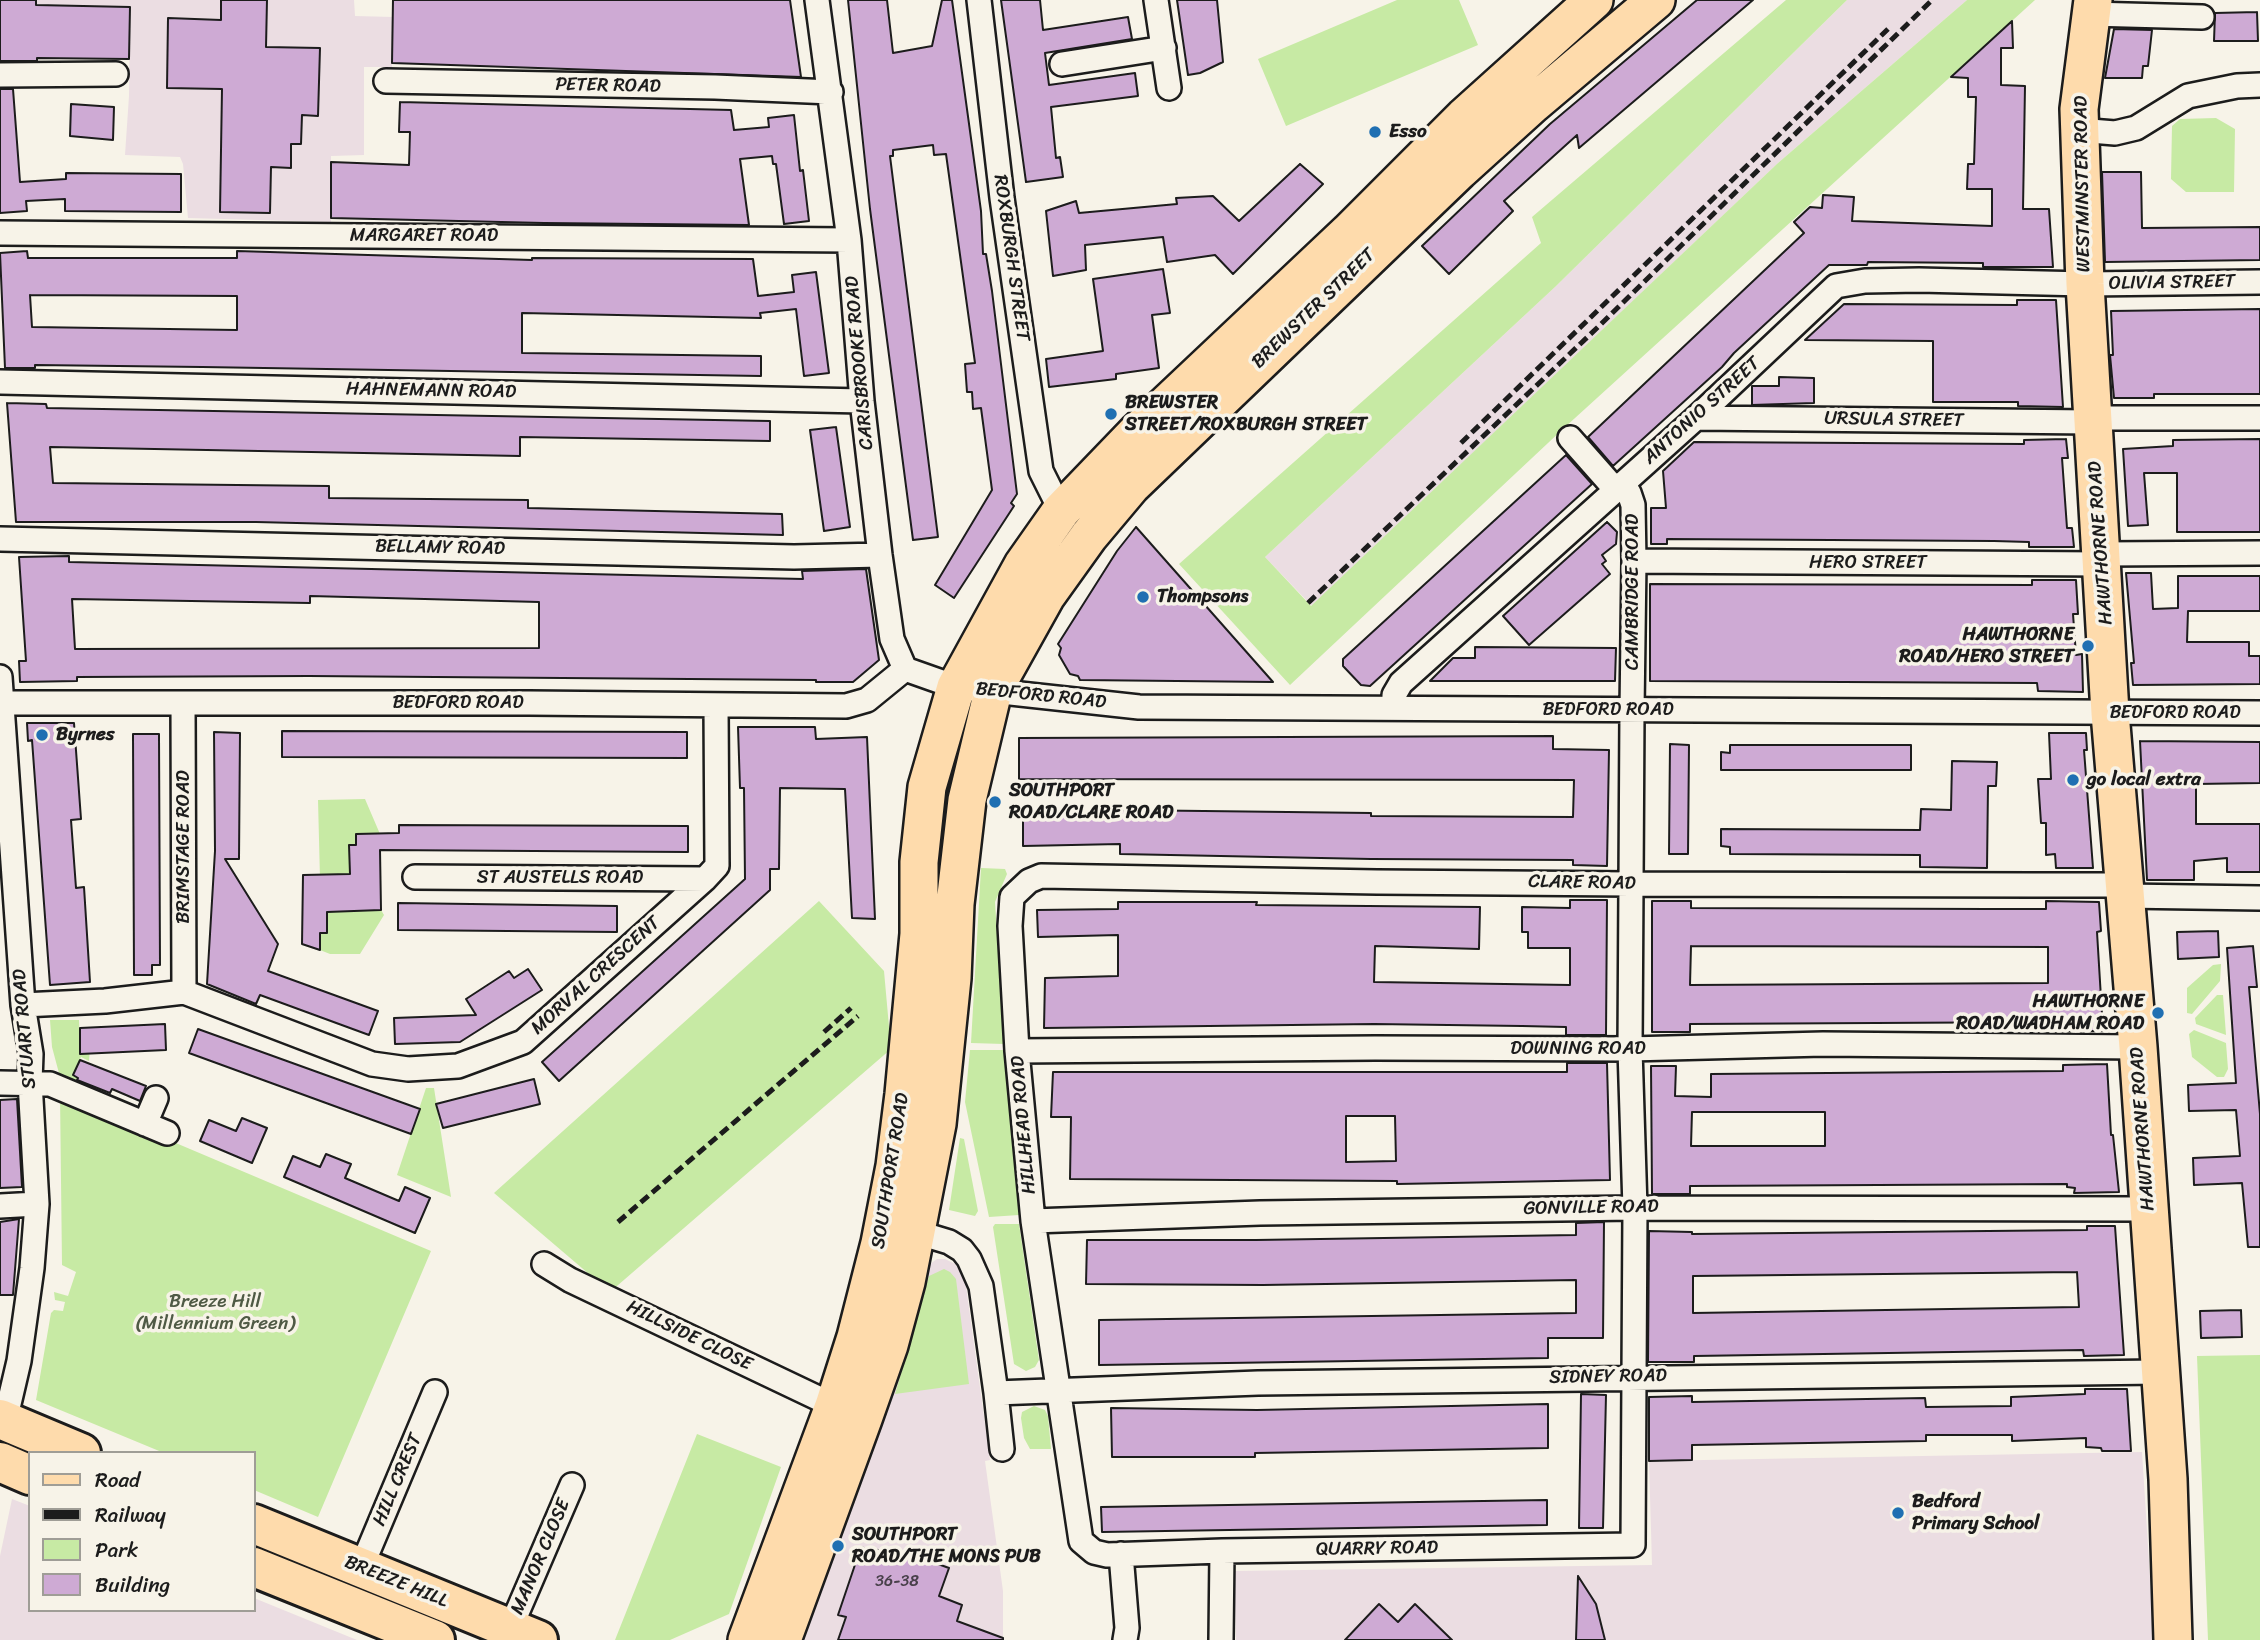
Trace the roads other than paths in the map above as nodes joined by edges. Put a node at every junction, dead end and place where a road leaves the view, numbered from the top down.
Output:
1 (817, 0) edge
2 (979, 0) edge
3 (1156, 0) edge
4 (1594, 0) edge
5 (1656, 0) edge
6 (2092, 7) edge
7 (2202, 16) dead end
8 (1164, 48) junction
9 (1062, 64) dead end
10 (0, 75) edge
11 (116, 75) dead end
12 (386, 81) dead end
13 (2260, 85) edge
14 (1169, 88) dead end
15 (831, 92) junction
16 (2078, 130) junction
17 (0, 233) edge
18 (849, 240) junction
19 (2260, 282) edge
20 (2084, 284) junction
21 (0, 382) edge
22 (862, 401) junction
23 (1696, 418) junction
24 (2260, 418) edge
25 (2092, 420) junction
26 (1570, 438) dead end
27 (1618, 486) junction
28 (1061, 510) junction
29 (0, 538) edge
30 (2260, 554) edge
31 (880, 555) junction
32 (2103, 559) junction
33 (1634, 561) junction
34 (905, 669) junction
35 (0, 677) edge
36 (956, 687) junction
37 (993, 691) junction
38 (183, 703) junction
39 (1, 704) edge
40 (716, 706) junction
41 (1395, 708) junction
42 (1632, 710) junction
43 (2110, 712) junction
44 (2260, 713) edge
45 (5, 838) edge
46 (1041, 876) joint
47 (415, 877) dead end
48 (705, 879) junction
49 (1631, 884) junction
50 (2124, 891) junction
51 (2260, 898) edge
52 (10, 963) edge
53 (184, 992) junction
54 (23, 1005) junction
55 (2138, 1047) junction
56 (1630, 1049) junction
57 (1017, 1051) junction
58 (30, 1082) junction
59 (0, 1083) edge
60 (156, 1098) dead end
61 (145, 1124) junction
62 (167, 1133) dead end
63 (37, 1204) junction
64 (0, 1206) edge
65 (1635, 1208) junction
66 (2149, 1209) junction
67 (1033, 1221) junction
68 (899, 1230) junction
69 (544, 1264) dead end
70 (2160, 1372) junction
71 (1634, 1377) junction
72 (1056, 1390) junction
73 (435, 1392) dead end
74 (996, 1393) junction
75 (849, 1412) junction
76 (3, 1420) edge
77 (1002, 1449) dead end
78 (76, 1451) edge
79 (0, 1462) edge
80 (28, 1474) edge
81 (572, 1485) dead end
82 (256, 1525) edge
83 (1633, 1545) joint
84 (1222, 1551) junction
85 (1121, 1555) junction
86 (256, 1568) edge
87 (361, 1568) junction
88 (524, 1635) edge
89 (765, 1637) edge
90 (435, 1640) edge
91 (1125, 1640) edge
92 (1221, 1640) edge
93 (2173, 1640) edge

1 - 15 street, CARISBROOKE ROAD
2 - 28 street, ROXBURGH STREET
3 - 8 street
4 - 28 main road, BREWSTER STREET
5 - 37 main road, BREWSTER STREET
6 - 7 street
6 - 16 main road, WESTMINSTER ROAD
8 - 9 street
8 - 14 street
10 - 11 street
12 - 15 street, PETER ROAD
13 - 16 street
15 - 18 street, CARISBROOKE ROAD
16 - 20 main road, WESTMINSTER ROAD
17 - 18 street, MARGARET ROAD
18 - 22 street, CARISBROOKE ROAD
19 - 20 street, OLIVIA STREET
20 - 23 street, ANTONIO STREET
20 - 25 main road, HAWTHORNE ROAD
21 - 22 street, HAHNEMANN ROAD
22 - 31 street, CARISBROOKE ROAD
23 - 25 street, URSULA STREET
23 - 27 street, ANTONIO STREET
24 - 25 street, URSULA STREET
25 - 32 main road, HAWTHORNE ROAD
26 - 27 street
27 - 33 street, CAMBRIDGE ROAD
27 - 41 street, ANTONIO STREET
28 - 36 main road, BREWSTER STREET
29 - 31 street, BELLAMY ROAD
30 - 32 street, HERO STREET
31 - 34 street, CARISBROOKE ROAD
32 - 33 street, HERO STREET
32 - 43 main road, HAWTHORNE ROAD
33 - 42 street, CAMBRIDGE ROAD
34 - 36 street
34 - 40 street, BEDFORD ROAD
35 - 39 street, STUART ROAD
36 - 37 street, BEDFORD ROAD
36 - 68 main road, SOUTHPORT ROAD
37 - 41 street, BEDFORD ROAD
37 - 68 main road, SOUTHPORT ROAD
38 - 39 street, BEDFORD ROAD
38 - 40 street, BEDFORD ROAD
38 - 53 street, BRIMSTAGE ROAD
39 - 45 street, STUART ROAD
40 - 48 street, MORVAL CRESCENT
41 - 42 street, BEDFORD ROAD
42 - 43 street, BEDFORD ROAD
42 - 49 street, CAMBRIDGE ROAD
43 - 44 street, BEDFORD ROAD
43 - 50 main road, HAWTHORNE ROAD
45 - 52 street, STUART ROAD
46 - 49 street, CLARE ROAD
46 - 57 street, HILLHEAD ROAD
47 - 48 street, ST AUSTELLS ROAD
48 - 53 street, MORVAL CRESCENT
49 - 50 street, CLARE ROAD
49 - 56 street, CAMBRIDGE ROAD
50 - 51 street, CLARE ROAD
50 - 55 main road, HAWTHORNE ROAD
52 - 54 street, STUART ROAD
53 - 54 street, MORVAL CRESCENT
54 - 58 street, STUART ROAD
55 - 56 street, DOWNING ROAD
55 - 66 main road, HAWTHORNE ROAD
56 - 57 street, DOWNING ROAD
56 - 65 street, CAMBRIDGE ROAD
57 - 67 street, HILLHEAD ROAD
58 - 59 street
58 - 61 street
58 - 63 street, STUART ROAD
60 - 61 street
61 - 62 street
63 - 64 street
63 - 76 street, STUART ROAD
65 - 66 street, GONVILLE ROAD
65 - 67 street, GONVILLE ROAD
65 - 71 street, CAMBRIDGE ROAD
66 - 70 main road, HAWTHORNE ROAD
67 - 72 street, HILLHEAD ROAD
68 - 74 street
68 - 75 main road, SOUTHPORT ROAD
69 - 75 street, HILLSIDE CLOSE
70 - 71 street, SIDNEY ROAD
70 - 93 main road, HAWTHORNE ROAD
71 - 72 street, SIDNEY ROAD
71 - 83 street, CAMBRIDGE ROAD
72 - 74 street
72 - 85 street, HILLHEAD ROAD
73 - 87 street, HILL CREST
74 - 77 street
75 - 89 main road, SOUTHPORT ROAD
76 - 78 highway
79 - 80 highway
81 - 88 street, MANOR CLOSE
82 - 87 highway, BREEZE HILL
83 - 84 street, QUARRY ROAD
84 - 85 street, QUARRY ROAD
84 - 92 street
85 - 91 street
86 - 90 highway, BREEZE HILL
87 - 88 highway, BREEZE HILL

